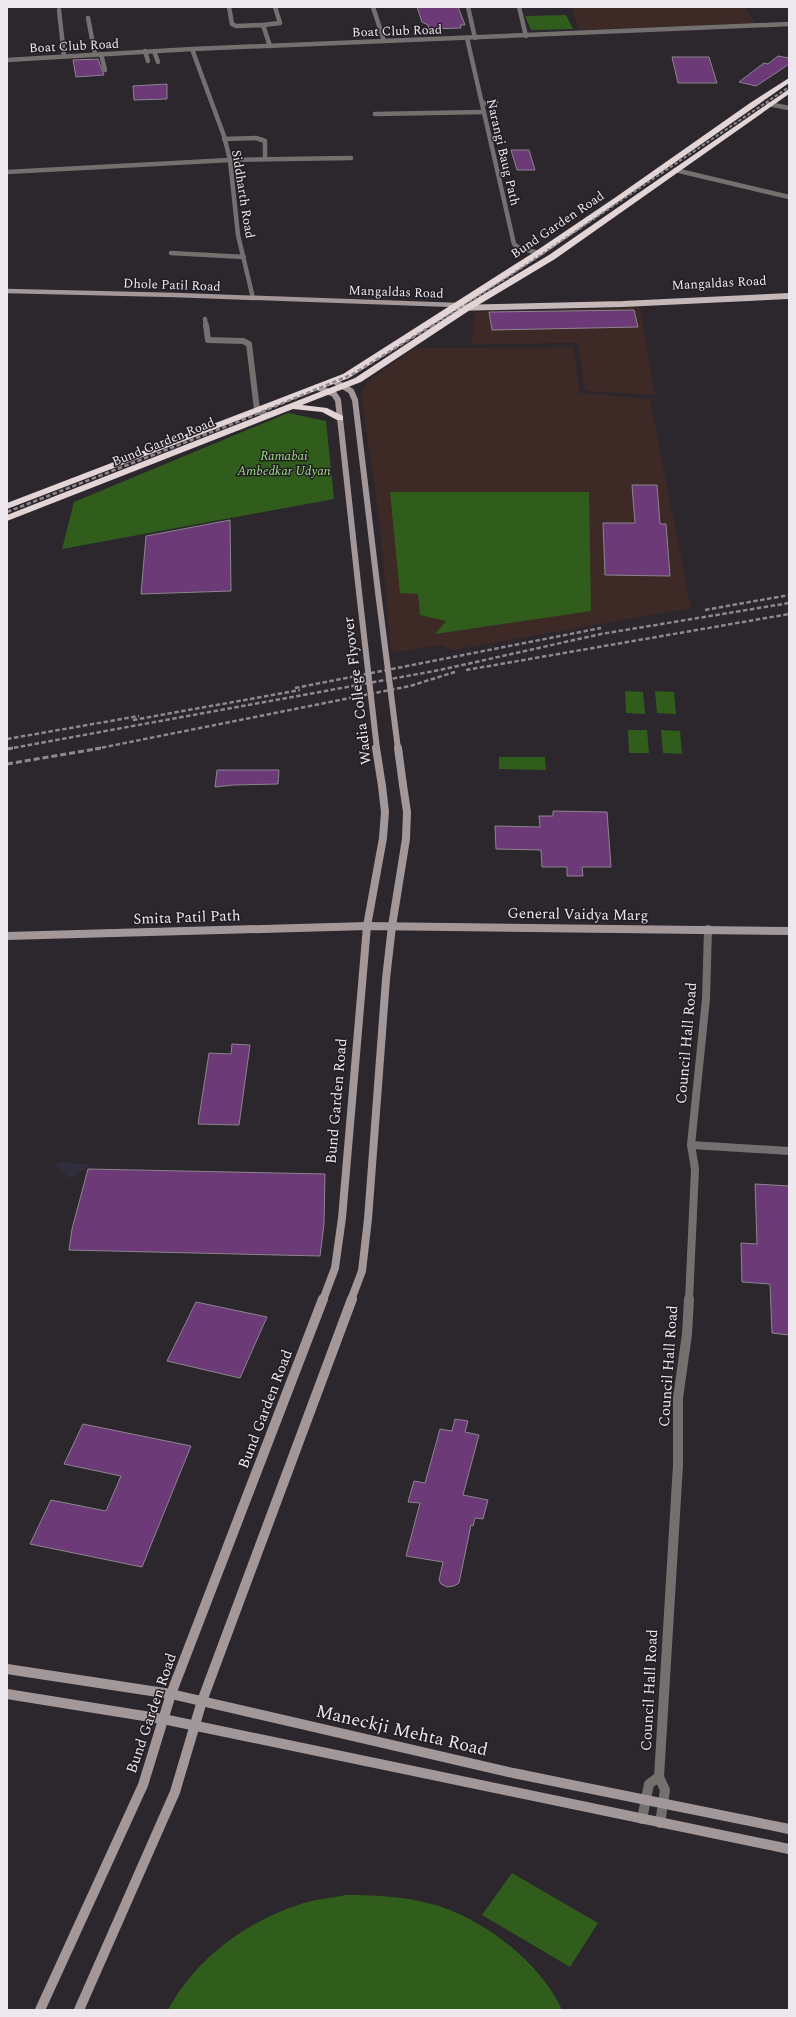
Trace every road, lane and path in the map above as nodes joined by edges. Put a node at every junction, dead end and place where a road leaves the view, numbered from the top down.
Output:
1 (229, 7) edge
2 (275, 7) edge
3 (372, 7) edge
4 (468, 7) edge
5 (519, 7) edge
6 (59, 10) dead end
7 (88, 18) dead end
8 (789, 24) edge
9 (263, 25) junction
10 (526, 36) junction
11 (467, 38) junction
12 (475, 38) junction
13 (384, 41) junction
14 (270, 46) junction
15 (192, 49) junction
16 (154, 51) junction
17 (145, 52) junction
18 (95, 54) junction
19 (101, 54) junction
20 (64, 56) junction
21 (7, 60) edge
22 (148, 61) dead end
23 (158, 62) dead end
24 (105, 70) dead end
25 (789, 80) edge
26 (789, 91) edge
27 (482, 103) junction
28 (496, 103) dead end
29 (768, 104) junction
30 (789, 108) edge
31 (484, 112) junction
32 (375, 114) dead end
33 (224, 139) junction
34 (351, 158) dead end
35 (265, 159) junction
36 (230, 160) junction
37 (675, 170) junction
38 (7, 172) edge
39 (789, 197) edge
40 (171, 253) dead end
41 (539, 253) junction
42 (244, 257) junction
43 (789, 290) edge
44 (7, 291) edge
45 (789, 296) edge
46 (253, 298) junction
47 (336, 302) joint
48 (453, 306) junction
49 (470, 306) junction
50 (205, 319) dead end
51 (334, 380) junction
52 (344, 386) junction
53 (317, 387) junction
54 (329, 392) junction
55 (287, 408) junction
56 (257, 410) junction
57 (267, 415) junction
58 (340, 418) junction
59 (7, 506) edge
60 (7, 518) edge
61 (382, 786) joint
62 (367, 926) junction
63 (392, 926) junction
64 (708, 929) junction
65 (789, 931) edge
66 (7, 936) edge
67 (691, 1145) junction
68 (789, 1151) edge
69 (7, 1669) edge
70 (7, 1694) edge
71 (171, 1694) junction
72 (202, 1701) junction
73 (163, 1719) junction
74 (195, 1727) junction
75 (659, 1777) junction
76 (646, 1800) junction
77 (663, 1804) junction
78 (642, 1819) junction
79 (660, 1823) junction
80 (789, 1829) edge
81 (789, 1849) edge
82 (40, 2010) edge
83 (79, 2010) edge

1 - 9 street
2 - 9 street
3 - 13 street
4 - 12 street
5 - 10 street
6 - 20 street
7 - 18 street
8 - 10 street, Boat Club Road
9 - 14 street
10 - 12 street, Boat Club Road
11 - 12 street, Boat Club Road
11 - 13 street, Boat Club Road
11 - 27 street, Narangi Baug Path
13 - 14 street, Boat Club Road
14 - 15 street, Boat Club Road
15 - 16 street, Boat Club Road
15 - 33 street, Siddharth Road
16 - 17 street, Boat Club Road
16 - 23 street
17 - 19 street, Boat Club Road
17 - 22 street
18 - 19 street, Boat Club Road
18 - 20 street, Boat Club Road
19 - 24 street
20 - 21 street, Boat Club Road
25 - 41 highway, Bund Garden Road
26 - 29 highway, Bund Garden Road
27 - 28 street
27 - 31 street, Narangi Baug Path
29 - 30 street
29 - 37 highway, Bund Garden Road
31 - 32 street
31 - 41 street, Narangi Baug Path
33 - 35 street
33 - 36 street, Siddharth Road
34 - 35 street
35 - 36 street
36 - 38 street
36 - 42 street, Siddharth Road
37 - 39 street
37 - 49 highway, Bund Garden Road
40 - 42 street
41 - 48 highway, Bund Garden Road
42 - 46 street, Siddharth Road
43 - 49 main road, Mangaldas Road
44 - 46 main road, Dhole Patil Road
45 - 49 main road, Mangaldas Road
46 - 47 main road, Dhole Patil Road
47 - 48 main road, Mangaldas Road
48 - 49 main road, Mangaldas Road
48 - 51 highway, Bund Garden Road
49 - 52 highway, Bund Garden Road
50 - 56 street
51 - 52 main road
51 - 53 highway, Bund Garden Road
52 - 54 highway, Bund Garden Road
52 - 63 main road, bridge
53 - 54 main road
53 - 56 highway, Bund Garden Road
54 - 55 highway, Bund Garden Road
54 - 58 main road
55 - 57 highway, Bund Garden Road
55 - 58 highway
56 - 57 street
56 - 59 highway, Bund Garden Road
57 - 60 highway, Bund Garden Road
58 - 61 main road, Wadia College Flyover, bridge
61 - 62 main road, Bund Garden Road
62 - 63 main road, General Vaidya Marg
62 - 66 main road, Smita Patil Path
62 - 71 main road, Bund Garden Road
63 - 64 main road, General Vaidya Marg
63 - 72 main road
64 - 65 main road, General Vaidya Marg
64 - 67 street, Council Hall Road
67 - 68 street
67 - 75 street, Council Hall Road
69 - 71 main road, Maneckji Mehta Road
70 - 73 main road
71 - 72 main road, Maneckji Mehta Road
71 - 73 main road, Bund Garden Road
72 - 74 main road
72 - 76 main road, Maneckji Mehta Road
73 - 74 main road
73 - 82 main road, Bund Garden Road
74 - 78 main road
74 - 83 main road
75 - 76 street
75 - 77 street, Council Hall Road
76 - 77 main road, Maneckji Mehta Road
76 - 78 street
77 - 79 street, Council Hall Road
77 - 80 main road, Maneckji Mehta Road
78 - 79 main road
79 - 81 main road

